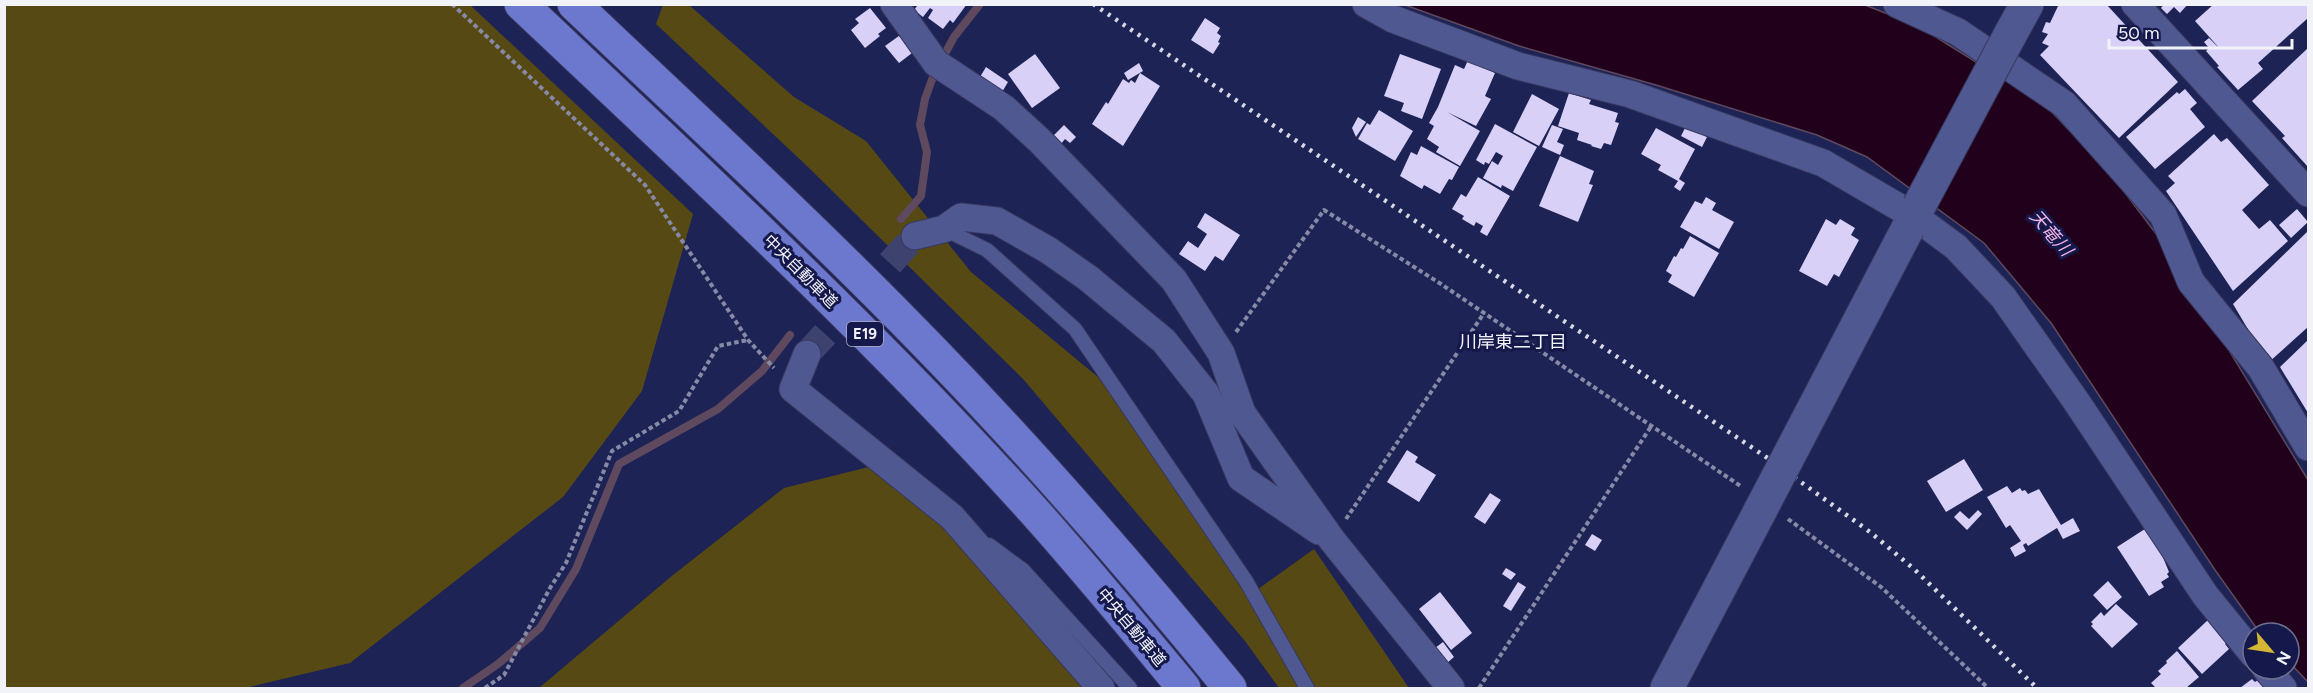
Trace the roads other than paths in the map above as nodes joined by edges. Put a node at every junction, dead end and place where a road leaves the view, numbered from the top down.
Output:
1 (521, 4) edge
2 (574, 4) edge
3 (894, 4) edge
4 (1366, 4) edge
5 (1897, 4) edge
6 (2027, 4) edge
7 (2135, 4) edge
8 (2308, 193) edge
9 (1913, 217) junction
10 (944, 229) junction
11 (915, 236) tunnel mouth
12 (807, 354) tunnel mouth
13 (2308, 447) edge
14 (952, 517) junction
15 (1332, 540) junction
16 (2241, 639) edge
17 (1101, 688) edge
18 (1130, 688) edge
19 (1184, 688) edge
20 (1230, 688) edge
21 (1307, 688) edge
22 (1451, 688) edge
23 (1667, 688) edge

1 - 19 highway, 中央自動車道 / E19
2 - 20 highway, E19
3 - 15 street
4 - 9 street
5 - 13 street
6 - 9 street, bridge
7 - 8 street
9 - 16 street
9 - 23 street, bridge
10 - 11 street
10 - 15 street
10 - 21 lane
12 - 14 street
14 - 17 street
14 - 18 lane
15 - 22 street

